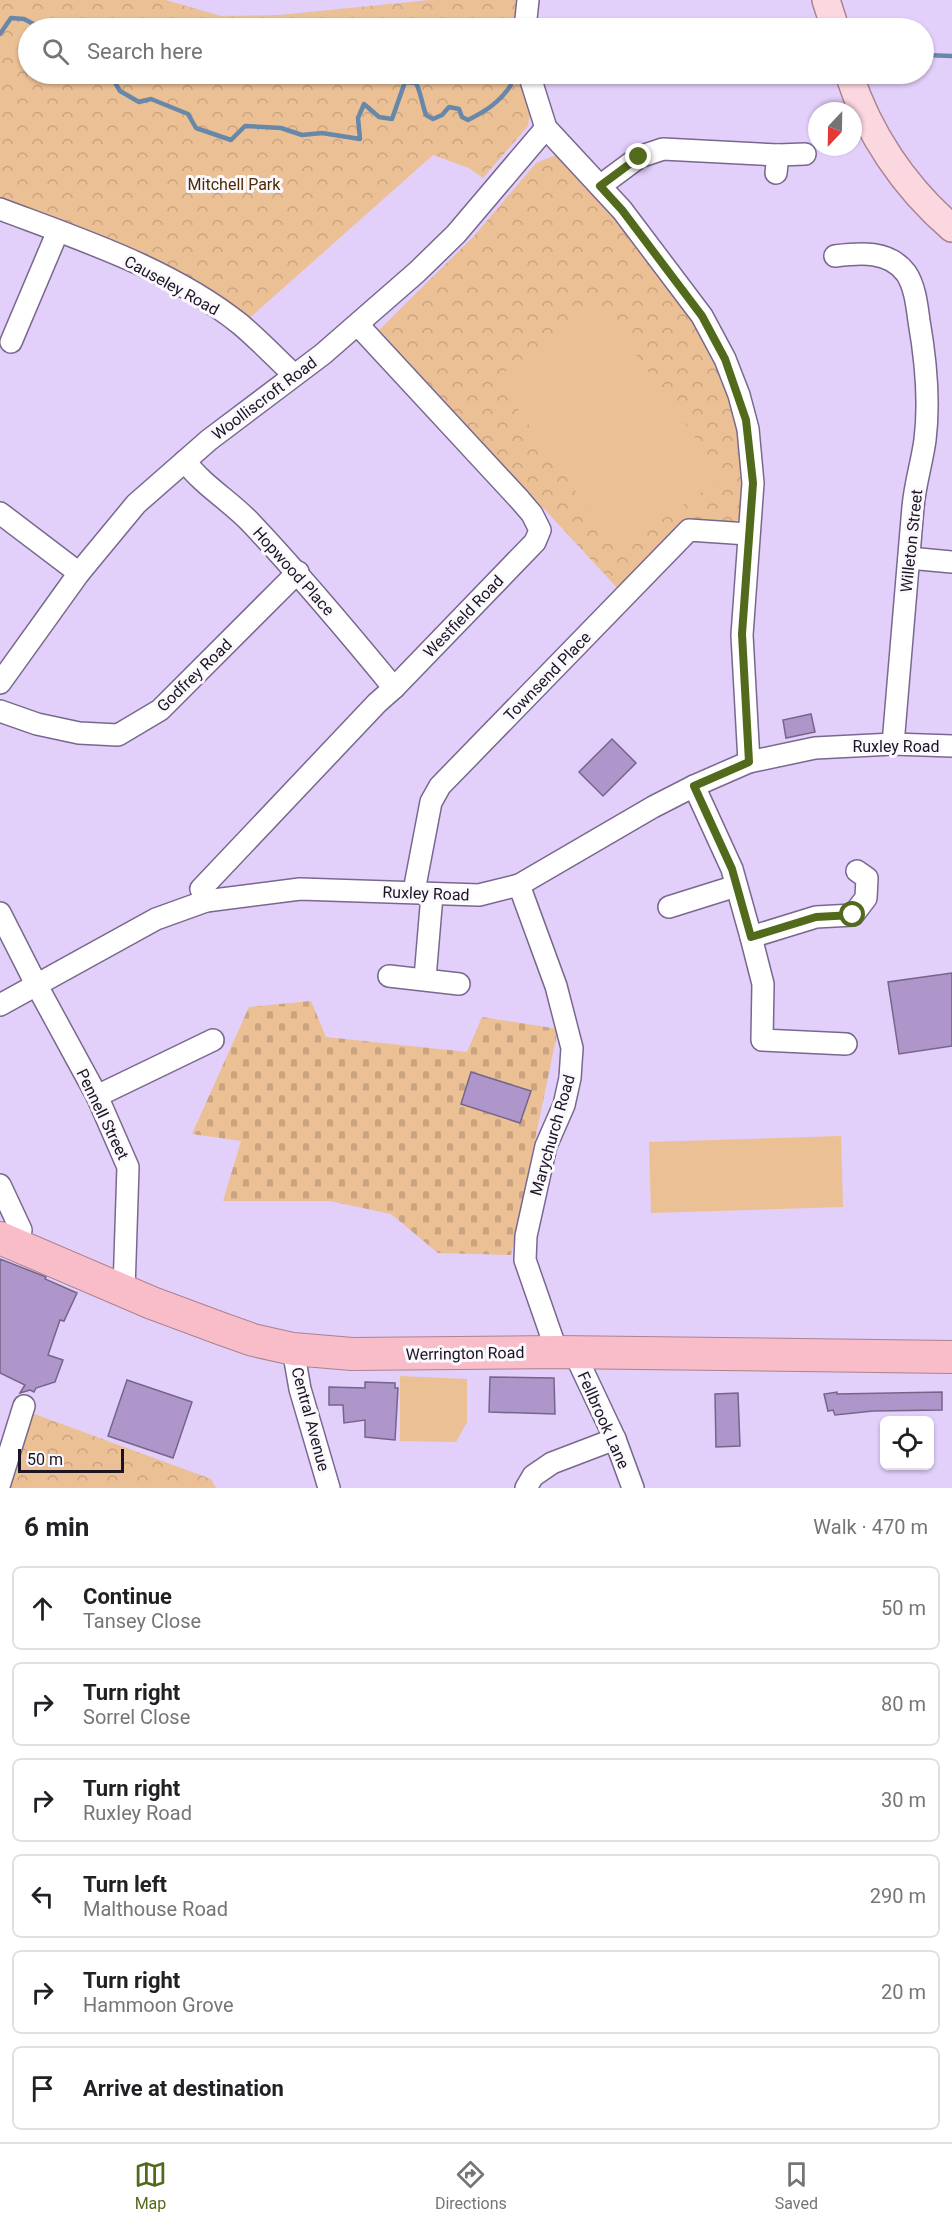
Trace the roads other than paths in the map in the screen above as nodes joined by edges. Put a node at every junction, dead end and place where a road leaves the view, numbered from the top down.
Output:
1 (528, 0) edge
2 (826, 0) edge
3 (526, 18) edge
4 (832, 18) edge
5 (532, 84) edge
6 (853, 84) edge
7 (546, 128) junction
8 (805, 153) dead end
9 (600, 186) junction
10 (0, 209) edge
11 (952, 228) edge
12 (58, 231) junction
13 (846, 251) dead end
14 (358, 325) junction
15 (11, 342) dead end
16 (294, 375) junction
17 (185, 462) junction
18 (0, 513) edge
19 (748, 534) junction
20 (909, 558) junction
21 (952, 561) edge
22 (298, 572) junction
23 (78, 573) junction
24 (0, 683) edge
25 (394, 688) junction
26 (0, 711) edge
27 (893, 744) junction
28 (952, 746) edge
29 (749, 762) junction
30 (694, 786) junction
31 (857, 871) dead end
32 (519, 885) junction
33 (736, 886) junction
34 (423, 893) junction
35 (206, 901) junction
36 (669, 907) dead end
37 (0, 913) edge
38 (751, 937) junction
39 (389, 976) dead end
40 (425, 978) junction
41 (36, 984) junction
42 (459, 984) dead end
43 (0, 1005) edge
44 (213, 1040) dead end
45 (846, 1044) dead end
46 (97, 1096) junction
47 (0, 1185) edge
48 (8, 1242) edge
49 (124, 1290) junction
50 (293, 1349) junction
51 (565, 1352) junction
52 (952, 1357) edge
53 (24, 1406) dead end
54 (615, 1439) junction
55 (0, 1483) edge
56 (329, 1488) edge
57 (526, 1488) edge
58 (633, 1488) edge

1 - 3 street
2 - 4 main road
5 - 7 street
6 - 11 main road
7 - 9 street
7 - 14 street, Woolliscroft Road
8 - 9 street
9 - 19 street
10 - 12 street, Causeley Road
12 - 15 street
12 - 16 street, Causeley Road
13 - 20 street, Willeton Street
14 - 16 street, Woolliscroft Road
14 - 25 street, Westfield Road
16 - 17 street, Woolliscroft Road
17 - 22 street, Hopwood Place
17 - 23 street, Woolliscroft Road
18 - 23 street
19 - 29 street
19 - 34 street, Townsend Place
20 - 21 street
20 - 27 street, Willeton Street
22 - 25 street, Hopwood Place
22 - 26 street, Godfrey Road
23 - 24 street, Woolliscroft Road
25 - 35 street, Westfield Road
27 - 28 street, Ruxley Road
27 - 29 street, Ruxley Road
29 - 30 street, Ruxley Road
30 - 32 street, Ruxley Road
30 - 33 street
31 - 38 street
32 - 34 street, Ruxley Road
32 - 51 street, Marychurch Road
33 - 36 street
33 - 38 street
34 - 35 street, Ruxley Road
34 - 40 street, Townsend Place
35 - 41 street, Ruxley Road
37 - 41 street, Pennell Street
38 - 45 street
39 - 40 street
40 - 42 street
41 - 43 street, Ruxley Road
41 - 46 street, Pennell Street
44 - 46 street
46 - 49 street, Pennell Street
47 - 48 street
48 - 49 highway, Werrington Road
49 - 50 highway, Werrington Road
50 - 51 highway, Werrington Road
50 - 56 street, Central Avenue
51 - 52 highway, Werrington Road
51 - 54 street, Fellbrook Lane
53 - 55 street
54 - 57 street
54 - 58 street, Fellbrook Lane

